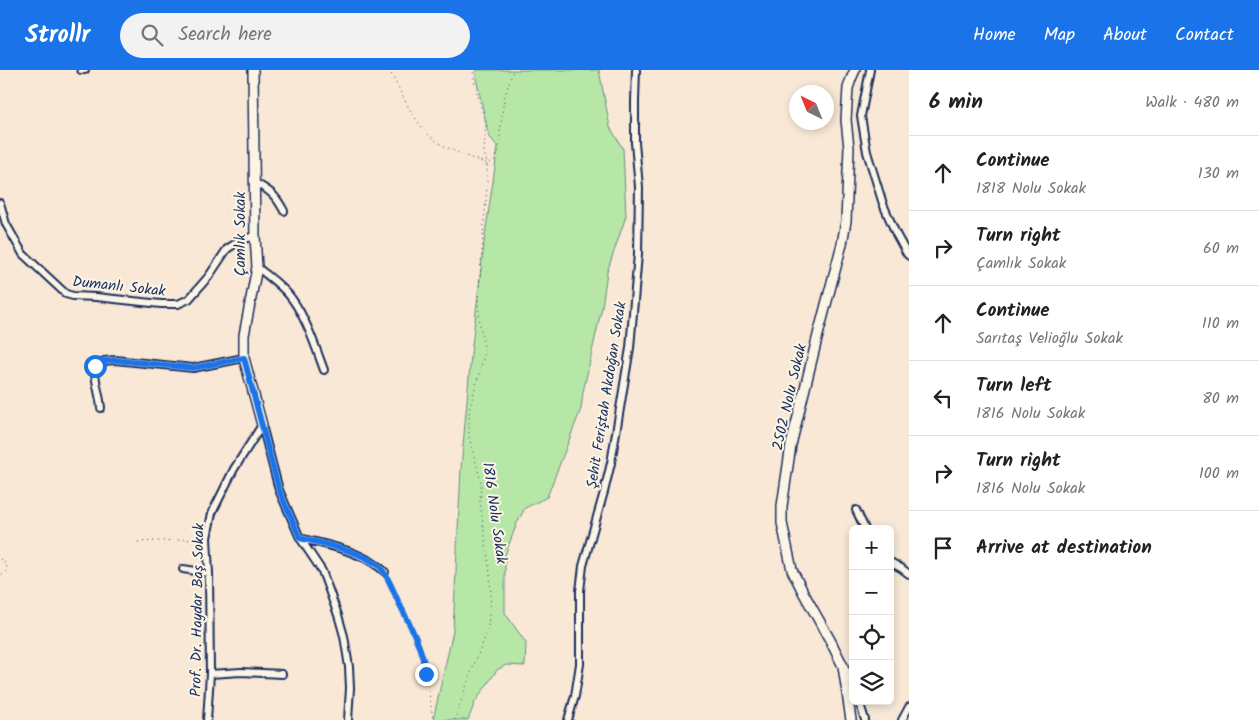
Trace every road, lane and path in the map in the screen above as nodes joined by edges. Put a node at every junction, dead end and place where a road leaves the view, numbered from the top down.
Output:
1 (81, 70) edge
2 (85, 70) edge
3 (253, 70) edge
4 (389, 70) edge
5 (473, 70) edge
6 (513, 70) edge
7 (636, 70) edge
8 (855, 70) edge
9 (870, 70) edge
10 (488, 164) junction
11 (254, 182) junction
12 (0, 203) edge
13 (284, 211) dead end
14 (255, 236) junction
15 (909, 256) edge
16 (257, 267) junction
17 (244, 358) junction
18 (324, 370) dead end
19 (102, 408) dead end
20 (262, 425) junction
21 (856, 510) dead end
22 (863, 525) edge
23 (208, 538) junction
24 (300, 538) junction
25 (138, 542) dead end
26 (0, 559) edge
27 (894, 564) edge
28 (183, 569) dead end
29 (385, 572) joint
30 (210, 573) junction
31 (909, 574) edge
32 (0, 576) edge
33 (843, 666) junction
34 (210, 674) junction
35 (282, 674) dead end
36 (849, 674) edge
37 (860, 705) edge
38 (909, 707) edge
39 (207, 720) edge
40 (348, 720) edge
41 (433, 720) edge
42 (455, 720) edge
43 (568, 720) edge
44 (851, 720) edge
45 (865, 720) edge
46 (902, 720) edge

1 - 2 street
3 - 11 street, Çamlık Sokak
4 - 10 path
5 - 10 path, 1816 Nolu Sokak
6 - 10 path
7 - 43 street, Şehit Feriştah Akdoğan Sokak
8 - 33 street, 2502 Nolu Sokak
9 - 15 street
10 - 42 path, 1816 Nolu Sokak
11 - 13 street
11 - 14 street, Çamlık Sokak
12 - 14 street, Dumanlı Sokak
14 - 16 street, Çamlık Sokak
16 - 17 street, Çamlık Sokak
16 - 18 street
17 - 19 street
17 - 20 street, Çamlık Sokak
20 - 23 street, Prof. Dr. Haydar Baş Sokak
20 - 24 street
21 - 22 street
23 - 25 path
23 - 30 street, Prof. Dr. Haydar Baş Sokak
24 - 29 street
24 - 40 street
26 - 32 path
27 - 31 street
28 - 30 street
29 - 41 path
30 - 34 street, Prof. Dr. Haydar Baş Sokak
33 - 36 street
33 - 44 street, 2502 Nolu Sokak
34 - 35 street
34 - 39 street, Prof. Dr. Haydar Baş Sokak
37 - 45 street
38 - 46 street

